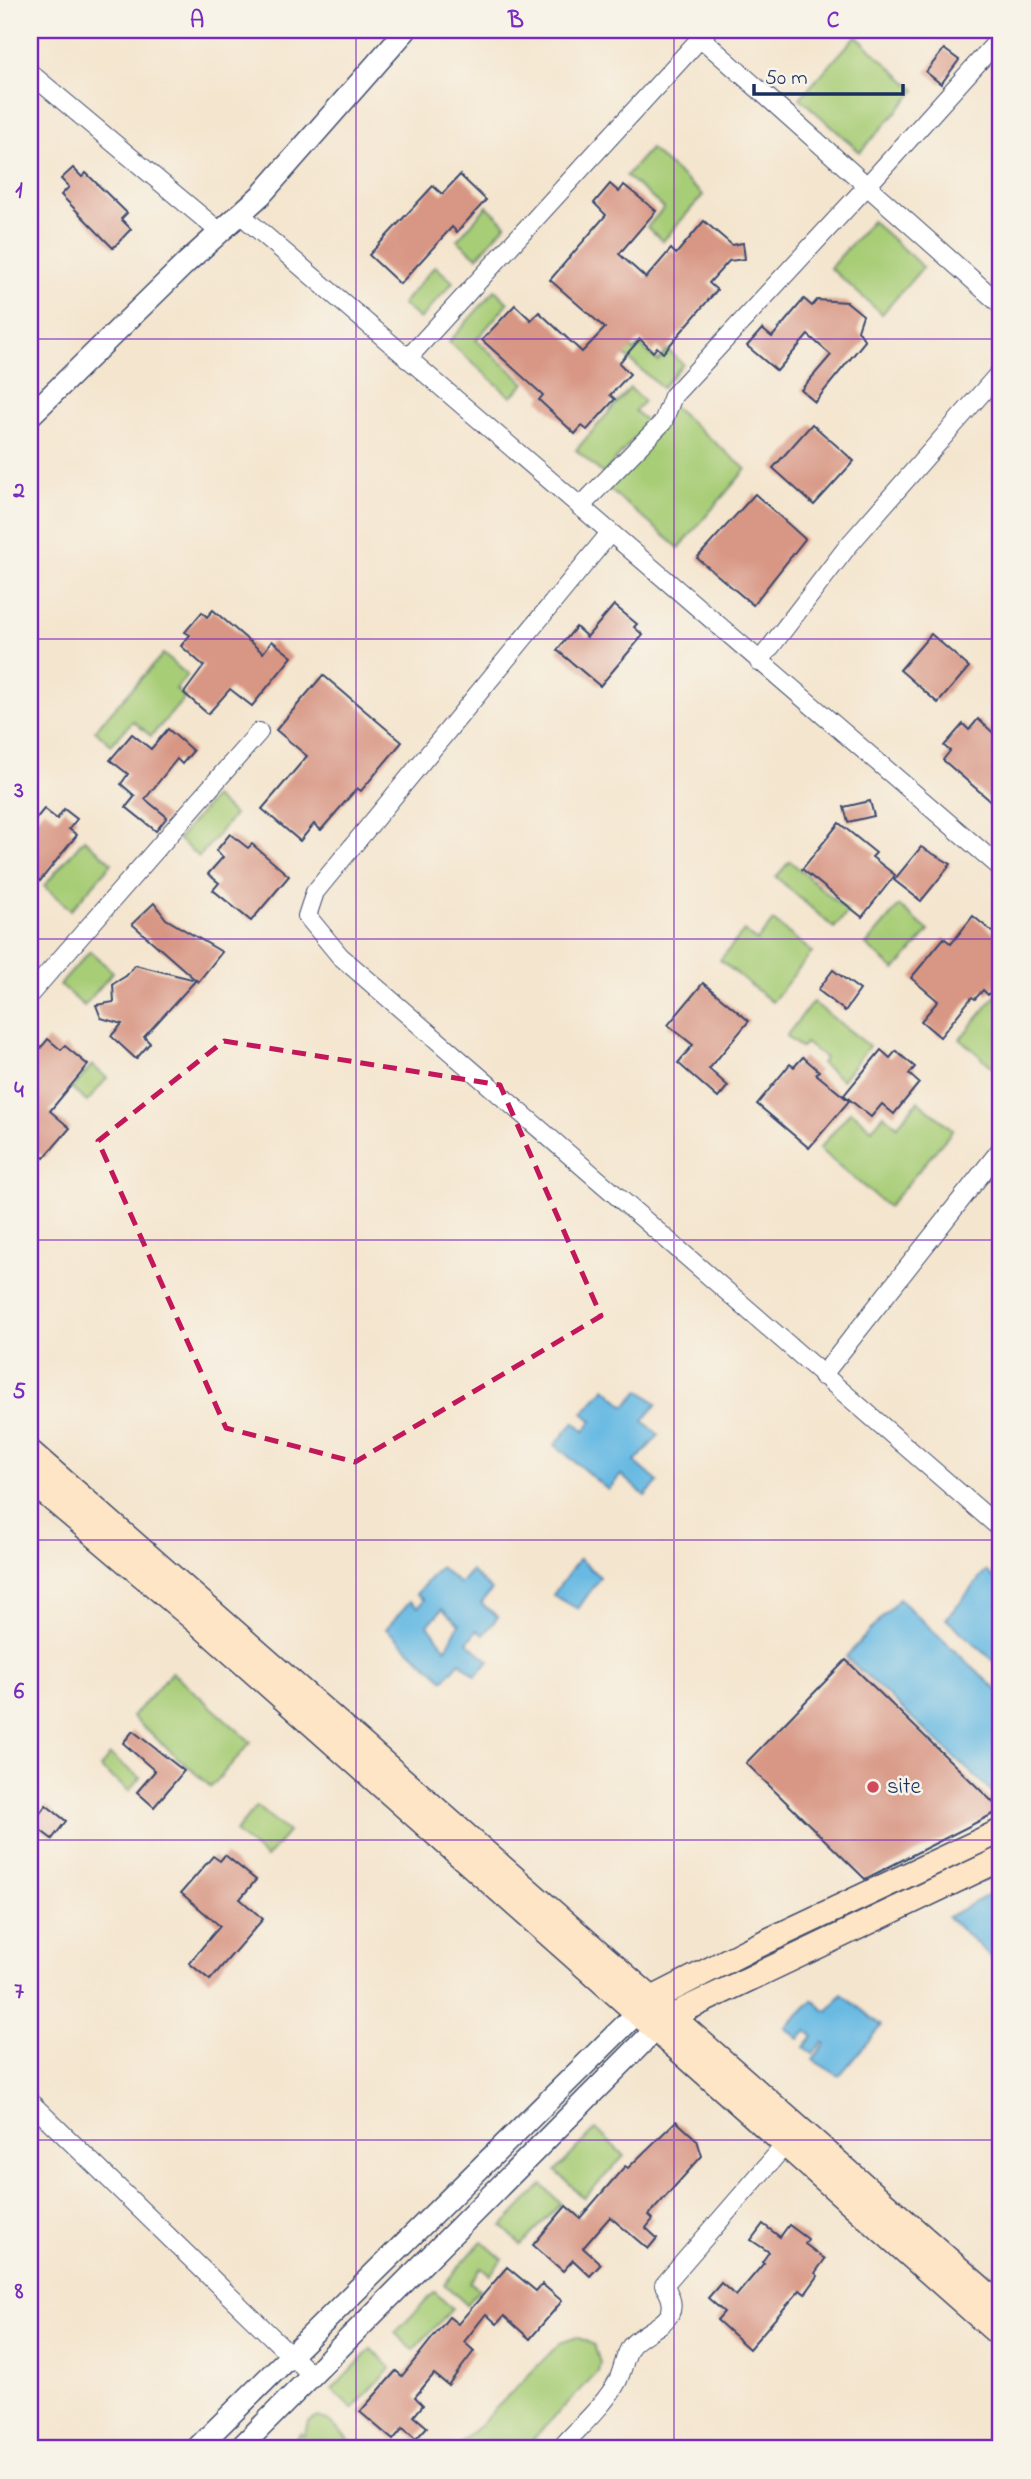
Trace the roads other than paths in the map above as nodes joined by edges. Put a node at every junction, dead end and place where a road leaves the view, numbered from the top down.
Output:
1 (406, 30) edge
2 (705, 34) edge
3 (1001, 37) edge
4 (30, 73) edge
5 (867, 186) junction
6 (240, 214) junction
7 (220, 232) junction
8 (1001, 305) edge
9 (407, 359) junction
10 (1001, 371) edge
11 (30, 416) edge
12 (580, 508) junction
13 (610, 533) junction
14 (759, 662) junction
15 (259, 732) dead end
16 (1001, 868) edge
17 (30, 994) edge
18 (1001, 1149) edge
19 (822, 1376) junction
20 (30, 1452) edge
21 (30, 1480) edge
22 (1001, 1529) edge
23 (1001, 1831) edge
24 (1001, 1858) edge
25 (645, 2006) junction
26 (665, 2023) junction
27 (30, 2102) edge
28 (785, 2145) junction
29 (1001, 2306) edge
30 (1001, 2336) edge
31 (290, 2355) junction
32 (312, 2376) junction
33 (196, 2449) edge
34 (239, 2449) edge
35 (560, 2449) edge

1 - 6 street
2 - 5 street
2 - 9 street
3 - 5 street
4 - 7 street
5 - 8 street
5 - 12 street
6 - 7 street
6 - 9 street
7 - 11 street
9 - 12 street
10 - 14 street
12 - 13 street
13 - 14 street
13 - 19 street
14 - 16 street
15 - 17 street
18 - 19 street
19 - 22 street
20 - 25 main road
21 - 25 main road
23 - 25 main road
24 - 26 main road
25 - 26 main road
25 - 31 street
26 - 28 main road
26 - 29 main road
26 - 32 street
27 - 31 street
28 - 30 main road
28 - 35 street
31 - 32 street
31 - 33 street
32 - 34 street

